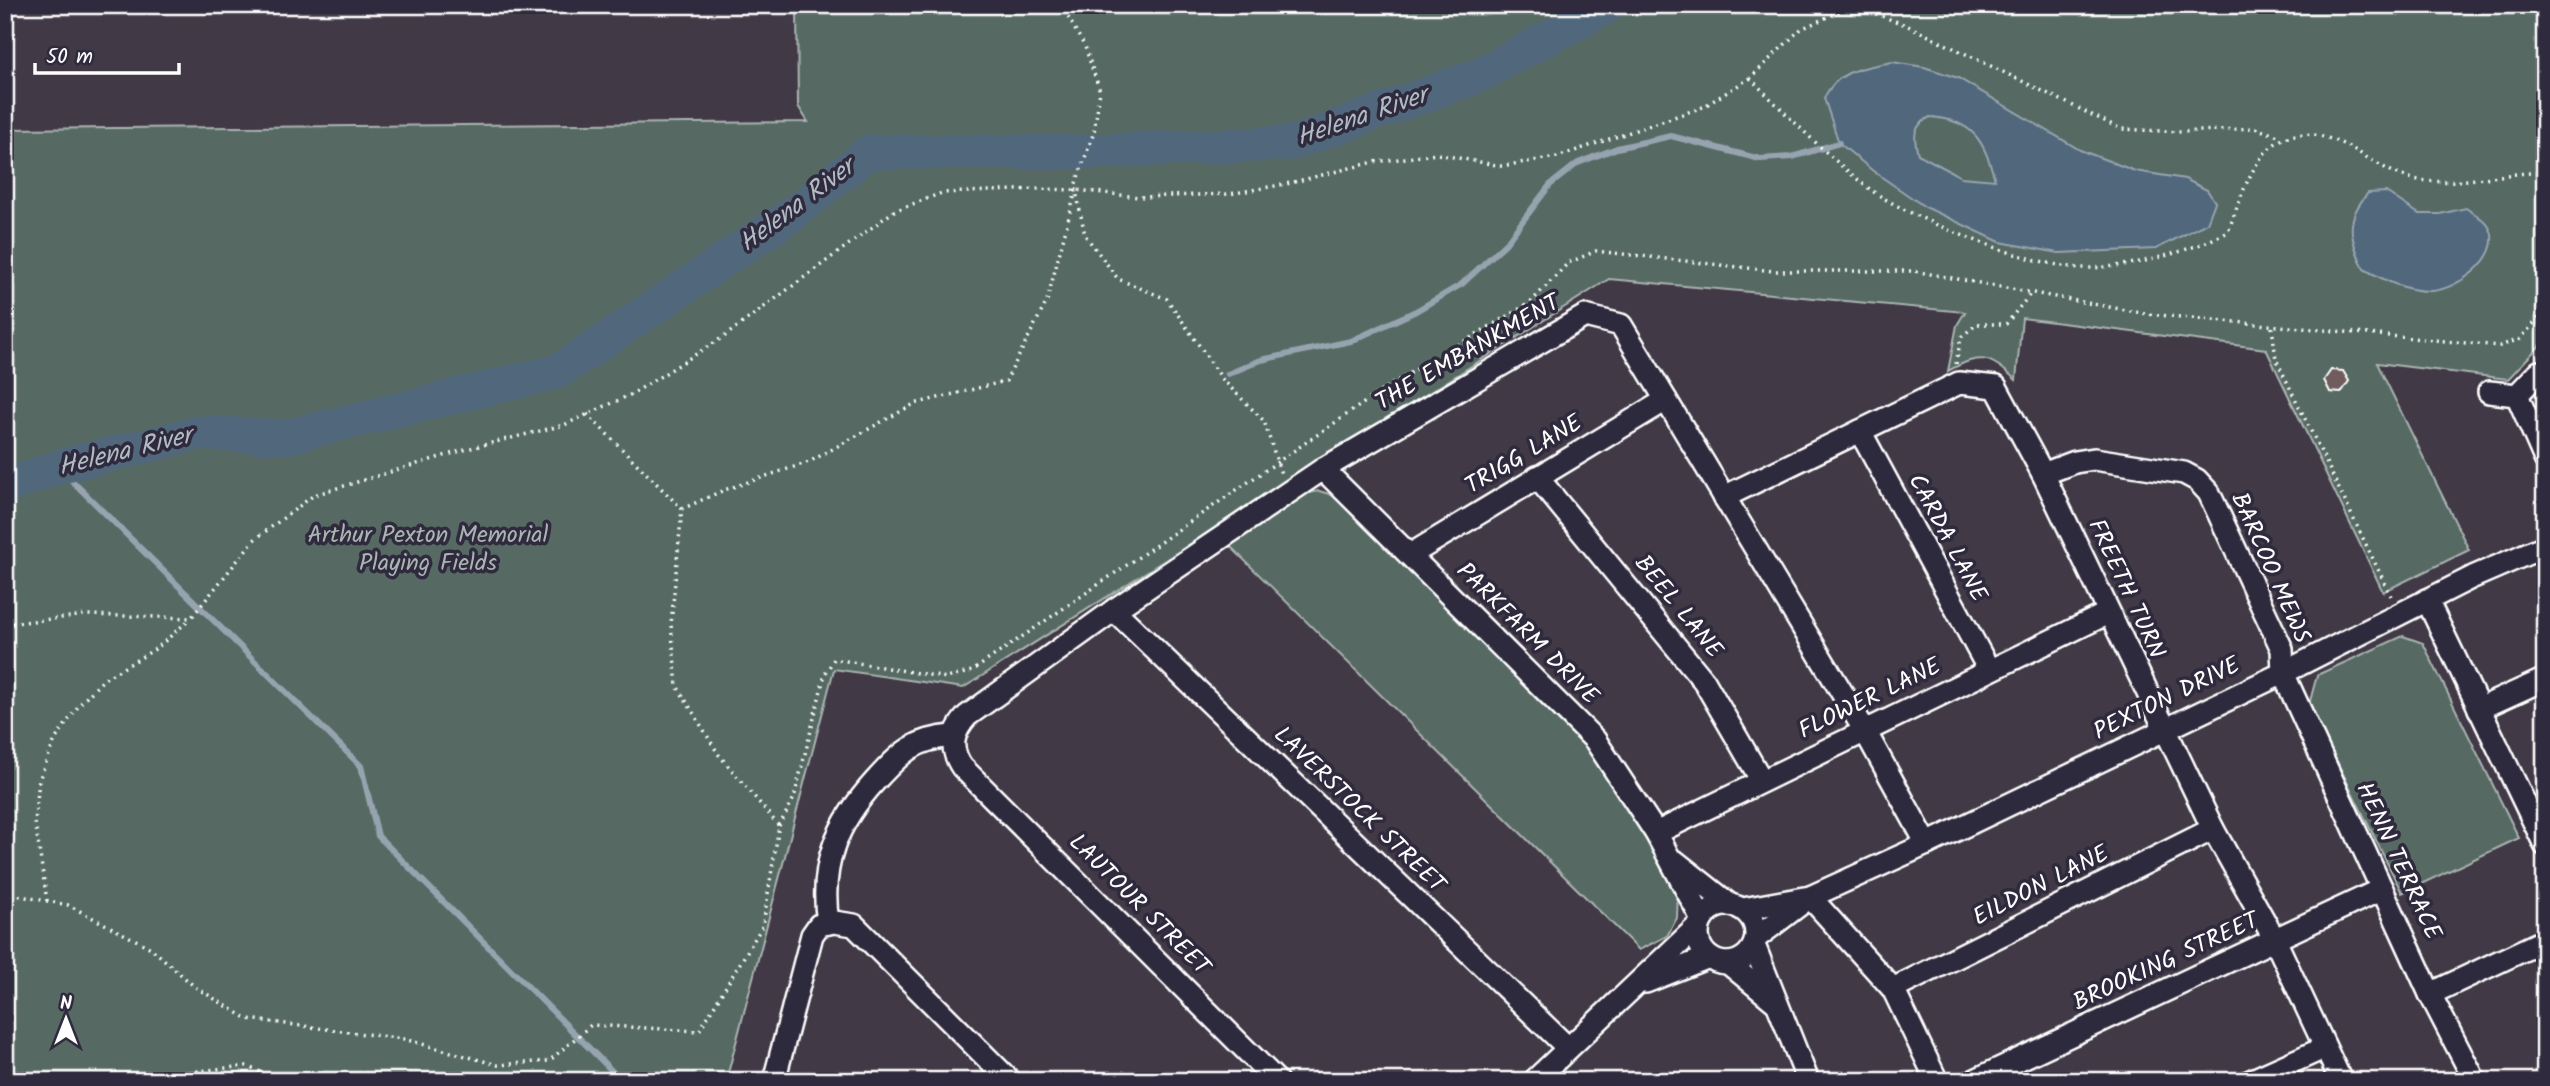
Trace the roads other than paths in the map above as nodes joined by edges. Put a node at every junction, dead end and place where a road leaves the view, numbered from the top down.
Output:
1 (2539, 372) dead end
2 (2489, 392) dead end
3 (2517, 395) junction
4 (1666, 400) junction
5 (1860, 431) junction
6 (2545, 459) edge
7 (1323, 469) junction
8 (2043, 474) junction
9 (1537, 477) junction
10 (1724, 497) junction
11 (2545, 546) edge
12 (1410, 555) junction
13 (2427, 600) junction
14 (1114, 610) junction
15 (2108, 612) junction
16 (1989, 670) junction
17 (2283, 673) junction
18 (2545, 679) edge
19 (2479, 709) junction
20 (2165, 729) junction
21 (1864, 731) junction
22 (953, 736) junction
23 (1762, 781) junction
24 (2213, 829) junction
25 (1656, 833) junction
26 (1927, 844) junction
27 (2545, 845) edge
28 (1668, 857) junction
29 (2382, 889) junction
30 (1810, 897) junction
31 (1737, 907) junction
32 (1700, 922) junction
33 (828, 923) junction
34 (2275, 940) junction
35 (2545, 940) edge
36 (1755, 942) junction
37 (1719, 960) junction
38 (1637, 985) junction
39 (1893, 989) junction
40 (2430, 994) junction
41 (1776, 1003) junction
42 (1568, 1048) junction
43 (2324, 1048) junction
44 (2469, 1077) edge
45 (774, 1081) edge
46 (1010, 1081) edge
47 (1277, 1081) edge
48 (1534, 1081) edge
49 (1808, 1081) edge
50 (1937, 1081) edge
51 (1973, 1081) edge
52 (2250, 1081) edge
53 (2341, 1081) edge

1 - 3 street
2 - 3 street
3 - 6 street
4 - 7 street, THE EMBANKMENT
4 - 9 street, TRIGG LANE
4 - 10 street, THE EMBANKMENT
5 - 8 street, FREETH TURN
5 - 10 street
5 - 16 street, CARDA LANE
7 - 12 street, PARKFARM DRIVE
7 - 14 street, THE EMBANKMENT
8 - 15 street, FREETH TURN
8 - 17 street, BARCOO MEWS
9 - 12 street, TRIGG LANE
9 - 23 street, BEEL LANE
10 - 21 street, THE EMBANKMENT
11 - 13 street, PEXTON DRIVE
12 - 25 street, PARKFARM DRIVE
13 - 17 street, PEXTON DRIVE
13 - 19 street
14 - 22 street, THE EMBANKMENT
14 - 42 street, LAVERSTOCK STREET
15 - 16 street, FLOWER LANE
15 - 20 street, FREETH TURN
16 - 21 street, FLOWER LANE
17 - 20 street, PEXTON DRIVE
17 - 29 street, HENN TERRACE
18 - 19 street
19 - 27 street
20 - 24 street, FREETH TURN
20 - 26 street, PEXTON DRIVE
21 - 23 street, FLOWER LANE
21 - 26 street, THE EMBANKMENT
22 - 33 street
22 - 47 street, LAUTOUR STREET
23 - 25 street, FLOWER LANE
24 - 34 street, FREETH TURN
24 - 39 street, EILDON LANE
25 - 28 street, PARKFARM DRIVE
26 - 30 street, PEXTON DRIVE
28 - 31 street, PARKFARM DRIVE
28 - 32 street, PARKFARM DRIVE
29 - 34 street, BROOKING STREET
29 - 40 street, HENN TERRACE
30 - 31 street, PEXTON DRIVE
30 - 36 street, PEXTON DRIVE
30 - 39 street
31 - 32 street
31 - 36 street, PARKFARM DRIVE
32 - 37 street, PARKFARM DRIVE
32 - 38 street
33 - 45 street
33 - 46 street
34 - 43 street, FREETH TURN
34 - 51 street, BROOKING STREET
35 - 40 street
36 - 37 street
36 - 41 street, PARKFARM DRIVE
37 - 38 street
37 - 41 street, PARKFARM DRIVE
38 - 42 street
39 - 50 street
40 - 44 street, HENN TERRACE
41 - 49 street, PARKFARM DRIVE
42 - 48 street
43 - 52 street
43 - 53 street, FREETH TURN

